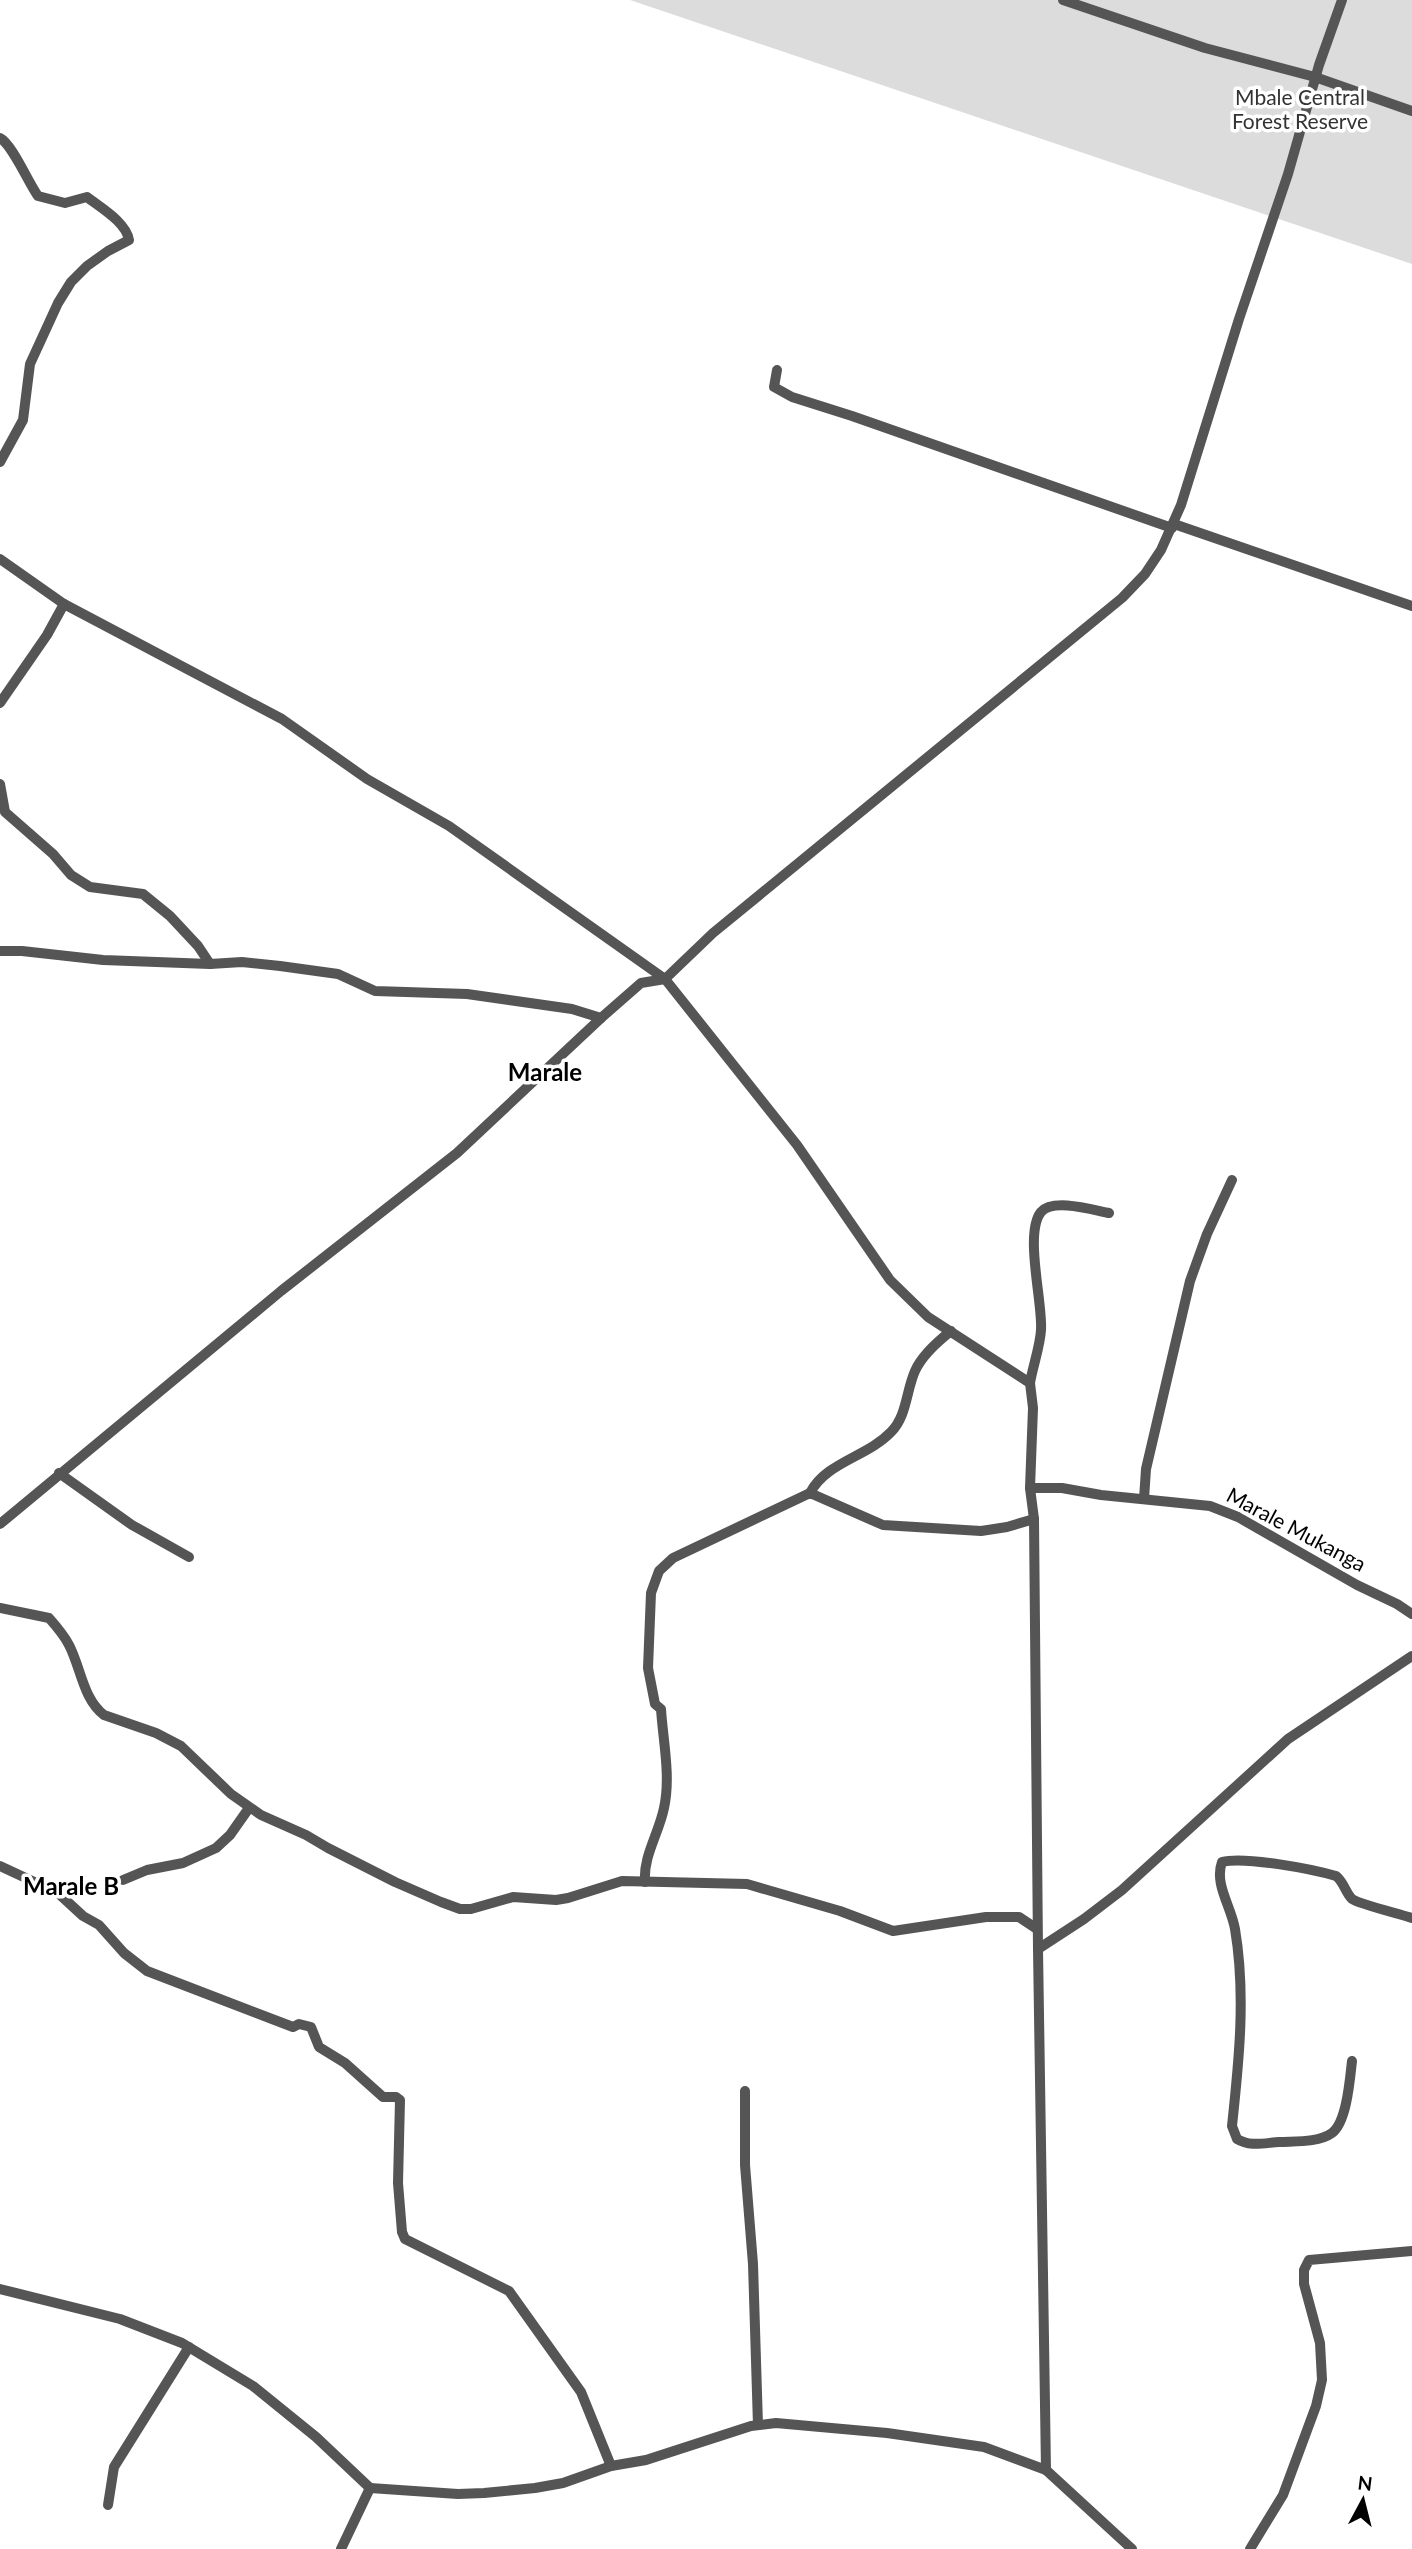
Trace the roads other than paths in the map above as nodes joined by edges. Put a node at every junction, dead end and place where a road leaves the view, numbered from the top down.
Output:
1 (1063, 0) edge
2 (1342, 0) edge
3 (1315, 77) junction
4 (1412, 111) edge
5 (0, 138) edge
6 (777, 370) dead end
7 (0, 462) edge
8 (1173, 526) junction
9 (0, 559) edge
10 (64, 604) junction
11 (1412, 606) edge
12 (0, 704) edge
13 (0, 784) edge
14 (0, 951) edge
15 (210, 964) junction
16 (665, 979) junction
17 (601, 1018) junction
18 (1232, 1180) dead end
19 (1109, 1213) dead end
20 (951, 1331) junction
21 (1030, 1383) junction
22 (59, 1473) junction
23 (1030, 1488) junction
24 (810, 1493) junction
25 (1144, 1499) junction
26 (1034, 1519) junction
27 (0, 1524) edge
28 (188, 1557) dead end
29 (0, 1608) edge
30 (1412, 1614) edge
31 (1412, 1656) edge
32 (249, 1808) junction
33 (0, 1866) edge
34 (123, 1880) dead end
35 (645, 1882) junction
36 (1412, 1918) edge
37 (1037, 1929) junction
38 (1038, 1949) junction
39 (1352, 2061) dead end
40 (745, 2091) dead end
41 (1412, 2251) edge
42 (0, 2289) edge
43 (189, 2347) junction
44 (758, 2425) junction
45 (611, 2466) junction
46 (1046, 2470) junction
47 (370, 2488) junction
48 (108, 2505) dead end
49 (341, 2549) edge
50 (1132, 2549) edge
51 (1250, 2549) edge

1 - 3 street
2 - 3 street
3 - 4 street
3 - 8 street
5 - 7 street
6 - 8 street
8 - 11 street
8 - 16 street
9 - 10 street
10 - 12 street
10 - 16 street
13 - 15 street
14 - 15 street
15 - 17 street
16 - 17 street
16 - 20 street
17 - 22 street
18 - 25 street
19 - 21 street
20 - 21 street
20 - 24 street
21 - 23 street
22 - 27 street
22 - 28 street
23 - 25 street, Marale Mukanga
23 - 26 street
24 - 26 street
24 - 35 street
25 - 30 street, Marale Mukanga
26 - 37 street
29 - 32 street
31 - 38 street
32 - 34 street
32 - 35 street
33 - 45 street
35 - 37 street
36 - 39 street
37 - 38 street
38 - 46 street
40 - 44 street
41 - 51 street
42 - 43 street
43 - 47 street
43 - 48 street
44 - 45 street
44 - 46 street
45 - 47 street
46 - 50 street
47 - 49 street

